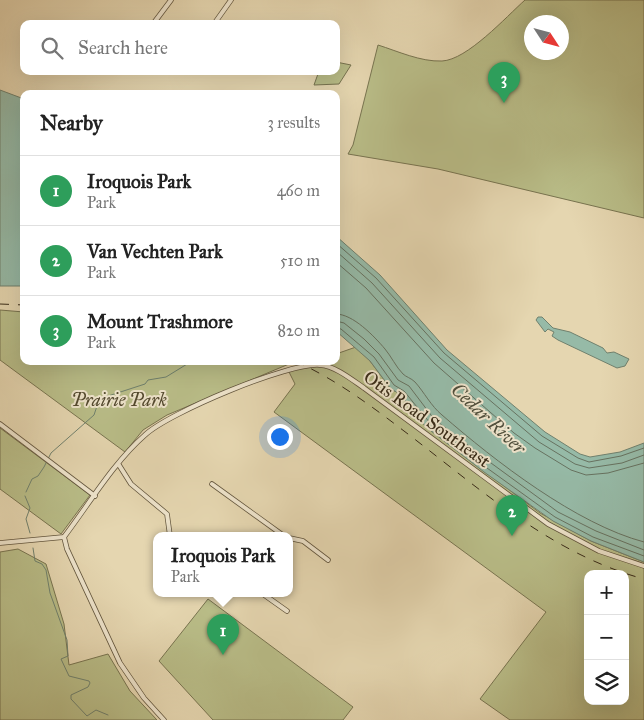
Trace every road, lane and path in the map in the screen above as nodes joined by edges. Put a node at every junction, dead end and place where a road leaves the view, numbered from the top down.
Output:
1 (171, 0) edge
2 (231, 0) edge
3 (156, 20) edge
4 (217, 20) edge
5 (0, 424) edge
6 (119, 465) junction
7 (212, 484) dead end
8 (95, 496) junction
9 (169, 532) edge
10 (278, 532) edge
11 (64, 537) junction
12 (293, 539) edge
13 (0, 542) edge
14 (328, 560) dead end
15 (644, 566) edge
16 (267, 597) edge
17 (287, 611) dead end
18 (164, 720) edge

1 - 3 street
2 - 4 street
5 - 8 street
6 - 8 street, Otis Road Southeast
6 - 9 street
6 - 15 street, Otis Road Southeast
7 - 10 street
8 - 11 street, Otis Road Southeast
11 - 13 street
11 - 18 street
12 - 14 street
16 - 17 street

